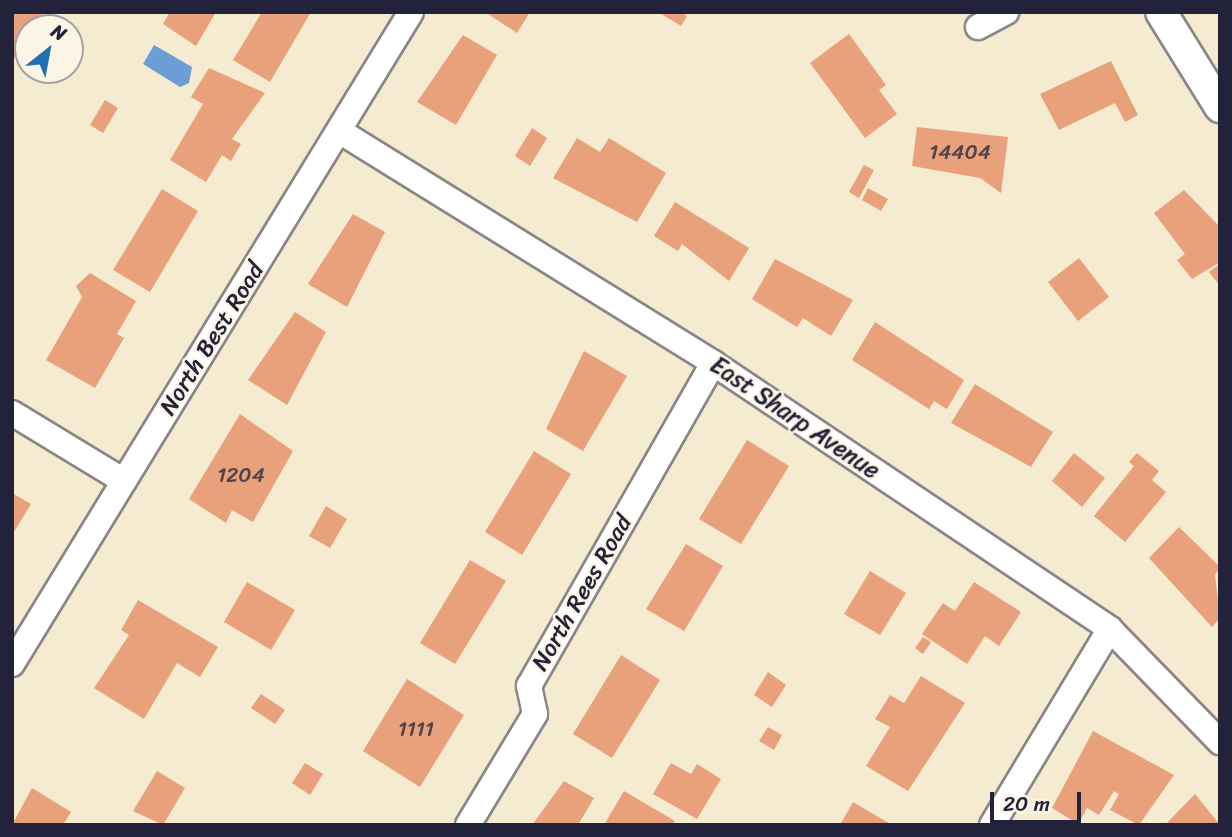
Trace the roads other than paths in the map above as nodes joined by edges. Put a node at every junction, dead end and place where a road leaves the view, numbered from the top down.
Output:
1 (411, 12) edge
2 (1006, 12) edge
3 (1161, 12) edge
4 (978, 27) dead end
5 (1220, 107) edge
6 (341, 132) junction
7 (713, 363) junction
8 (12, 413) edge
9 (124, 481) junction
10 (1110, 629) junction
11 (12, 664) edge
12 (1220, 742) edge
13 (468, 825) edge
14 (992, 825) edge

1 - 6 street, North Best Road
2 - 4 street
3 - 5 street
6 - 7 street, East Sharp Avenue
6 - 9 street, North Best Road
7 - 10 street, East Sharp Avenue
7 - 13 street, North Rees Road
8 - 9 street
9 - 11 street, North Best Road
10 - 12 street, East Sharp Avenue
10 - 14 street

